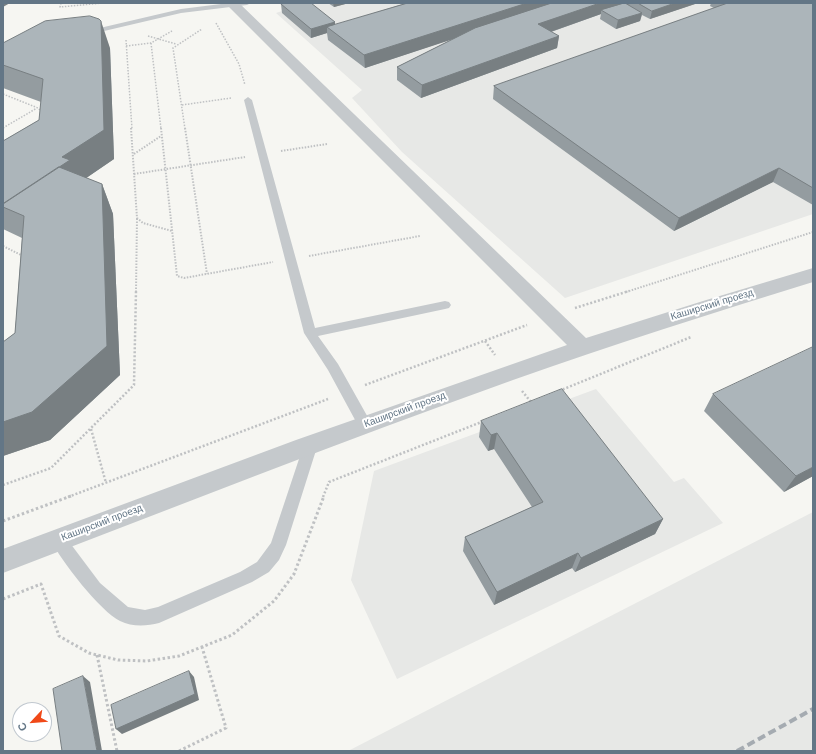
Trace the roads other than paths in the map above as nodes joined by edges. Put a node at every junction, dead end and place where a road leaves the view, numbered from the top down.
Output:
1 (171, 3) edge
2 (240, 4) edge
3 (176, 12) junction
4 (80, 34) edge
5 (247, 95) road end
6 (813, 275) edge
7 (445, 305) dead end
8 (310, 333) junction
9 (582, 347) junction
10 (365, 425) junction
11 (311, 444) junction
12 (59, 540) junction
13 (3, 561) edge

1 - 3 lane
2 - 3 lane
2 - 9 street
3 - 4 lane
5 - 8 lane
6 - 9 street, Каширский проезд
7 - 8 lane
8 - 10 lane
9 - 10 street, Каширский проезд
10 - 11 street, Каширский проезд
11 - 12 street, Каширский проезд
11 - 12 lane
12 - 13 street, Каширский проезд

